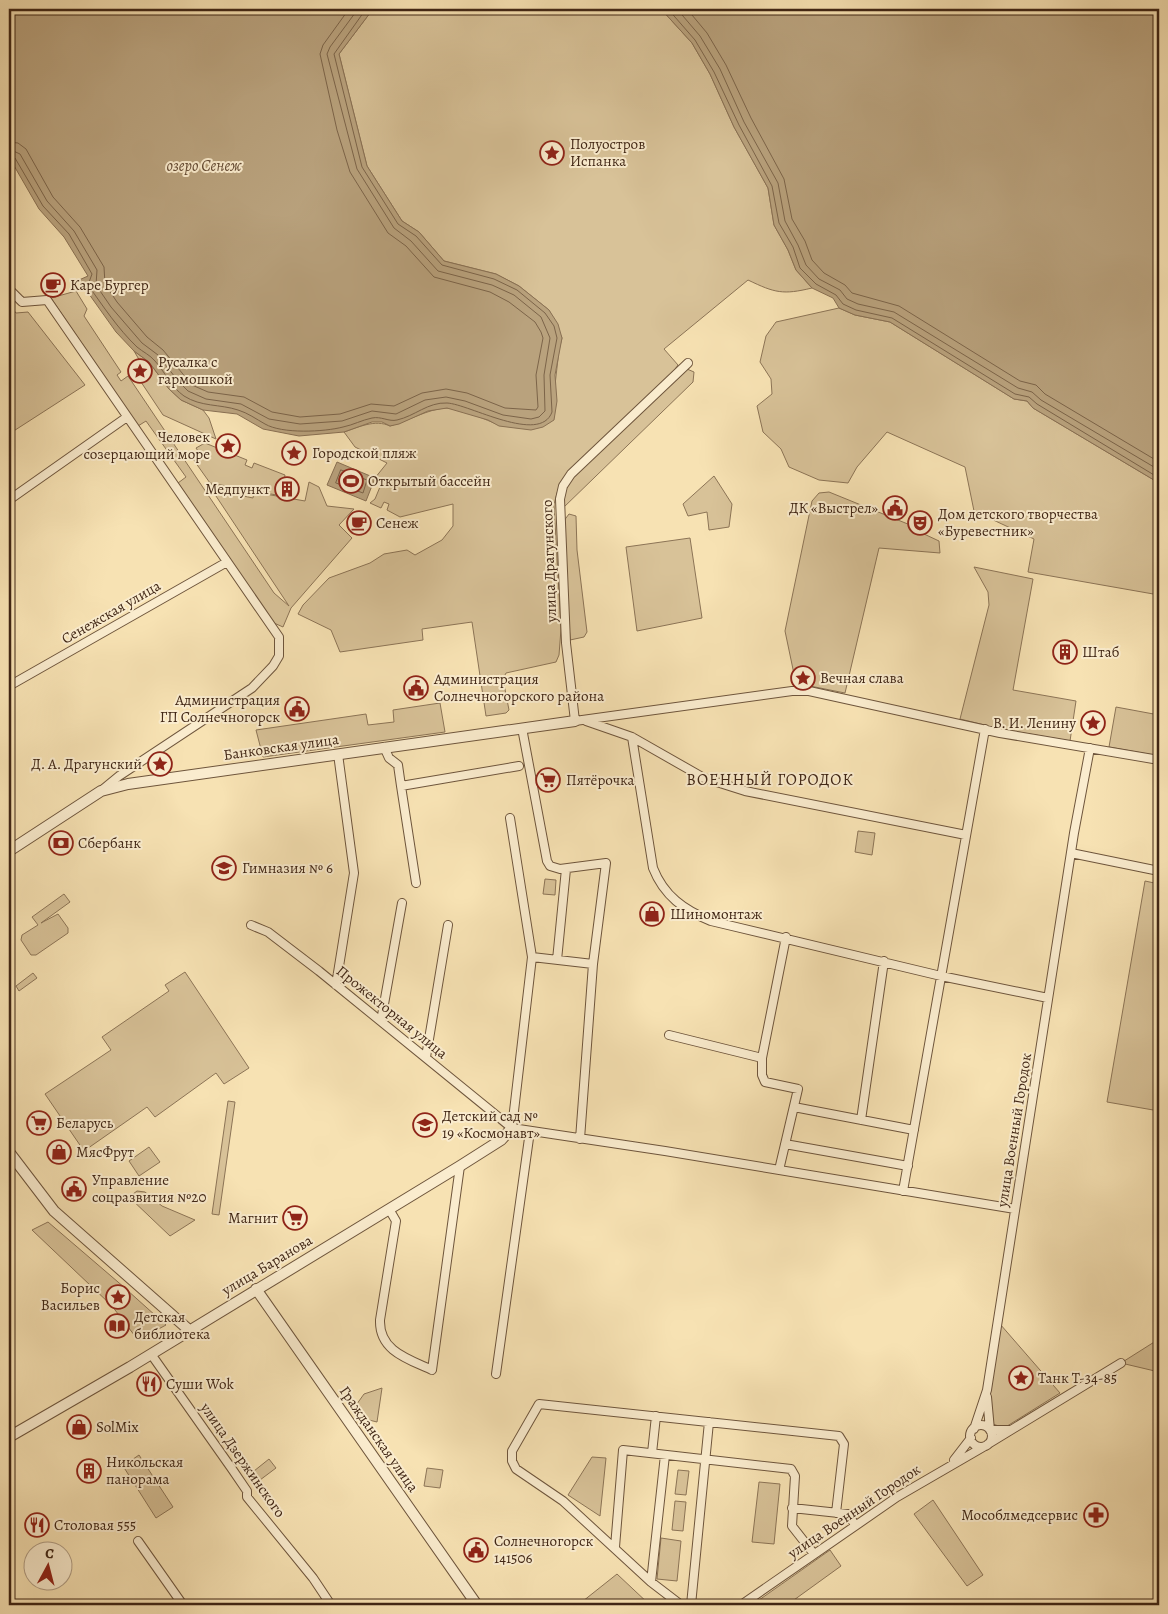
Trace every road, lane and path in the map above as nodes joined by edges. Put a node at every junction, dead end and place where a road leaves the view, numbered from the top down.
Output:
1 (9, 288) edge
2 (688, 363) dead end
3 (127, 417) junction
4 (9, 500) edge
5 (226, 562) junction
6 (9, 686) edge
7 (578, 720) junction
8 (522, 728) junction
9 (985, 729) junction
10 (632, 737) junction
11 (384, 747) junction
12 (1090, 748) junction
13 (338, 754) junction
14 (1159, 760) edge
15 (519, 766) dead end
16 (402, 786) junction
17 (101, 791) junction
18 (510, 818) dead end
19 (966, 835) junction
20 (9, 851) edge
21 (1071, 853) junction
22 (566, 868) junction
23 (1159, 871) edge
24 (416, 883) dead end
25 (402, 903) dead end
26 (251, 925) dead end
27 (448, 925) dead end
28 (786, 937) junction
29 (532, 957) junction
30 (557, 960) junction
31 (884, 961) junction
32 (593, 964) junction
33 (941, 976) junction
34 (336, 985) junction
35 (1048, 998) junction
36 (381, 1021) junction
37 (669, 1035) dead end
38 (426, 1057) junction
39 (762, 1058) junction
40 (794, 1107) junction
41 (860, 1120) junction
42 (512, 1128) junction
43 (914, 1130) junction
44 (530, 1131) junction
45 (580, 1138) junction
46 (785, 1144) junction
47 (9, 1152) edge
48 (460, 1166) junction
49 (908, 1166) junction
50 (779, 1170) junction
51 (903, 1191) junction
52 (389, 1209) junction
53 (1016, 1209) junction
54 (256, 1289) junction
55 (178, 1320) junction
56 (188, 1330) junction
57 (175, 1339) junction
58 (151, 1354) junction
59 (1121, 1363) dead end
60 (496, 1374) dead end
61 (987, 1390) junction
62 (656, 1416) junction
63 (709, 1422) junction
64 (974, 1428) junction
65 (1014, 1429) junction
66 (990, 1430) junction
67 (9, 1437) edge
68 (971, 1438) junction
69 (986, 1445) junction
70 (652, 1453) junction
71 (665, 1454) junction
72 (706, 1459) junction
73 (949, 1465) junction
74 (792, 1508) junction
75 (836, 1513) junction
76 (855, 1525) junction
77 (138, 1541) dead end
78 (615, 1547) junction
79 (814, 1554) junction
80 (651, 1582) junction
81 (184, 1605) edge
82 (331, 1605) edge
83 (478, 1605) edge
84 (681, 1605) edge
85 (691, 1605) edge
86 (741, 1605) edge

1 - 3 street
2 - 7 street, улица Драгунского
3 - 4 street
3 - 5 street
5 - 6 street, Сенежская улица
5 - 17 street
7 - 8 street, Банковская улица
7 - 9 street
7 - 10 street
8 - 11 street, Банковская улица
8 - 22 street
9 - 12 street
9 - 19 street
10 - 19 street
10 - 28 street
11 - 13 street, Банковская улица
11 - 16 street
12 - 14 street
12 - 21 street, улица Военный Городок
13 - 17 street, Банковская улица
13 - 34 street
15 - 16 street
16 - 24 street
17 - 20 street, Банковская улица
18 - 29 street
19 - 33 street
21 - 23 street
21 - 35 street, улица Военный Городок
22 - 30 street
22 - 32 street
25 - 36 street
26 - 34 street, Прожекторная улица
27 - 38 street
28 - 31 street
28 - 39 street
29 - 30 street
29 - 42 street
30 - 32 street
31 - 33 street
31 - 41 street
32 - 45 street
33 - 35 street
33 - 43 street
34 - 36 street, Прожекторная улица
35 - 53 street, улица Военный Городок
36 - 38 street, Прожекторная улица
37 - 39 street
38 - 42 street, Прожекторная улица
39 - 40 street
40 - 41 street
40 - 46 street
41 - 43 street
42 - 44 street
42 - 48 street, улица Баранова
43 - 49 street
44 - 45 street
44 - 60 street
45 - 50 street
46 - 49 street
46 - 50 street
47 - 55 street
48 - 52 street, улица Баранова
48 - 52 street
49 - 51 street
50 - 51 street
51 - 53 street
52 - 54 street, улица Баранова
53 - 61 street, улица Военный Городок
54 - 56 street, улица Баранова
54 - 83 street, Гражданская улица
55 - 56 street
55 - 57 street
56 - 57 street, улица Баранова
57 - 58 street, улица Баранова
58 - 67 street, улица Баранова
58 - 82 street, улица Дзержинского
59 - 65 street, улица Военный Городок
61 - 64 street, улица Военный Городок
61 - 66 street
62 - 63 street
62 - 70 street
62 - 78 street
63 - 72 street
63 - 75 street
64 - 66 street
64 - 68 street
65 - 66 street
65 - 69 street, улица Военный Городок
66 - 69 street
68 - 69 street
68 - 73 street
69 - 73 street, улица Военный Городок
70 - 71 street
70 - 78 street
71 - 72 street
71 - 80 street
72 - 74 street
72 - 85 street
73 - 76 street, улица Военный Городок
74 - 75 street
74 - 79 street
75 - 76 street
76 - 79 street, улица Военный Городок
77 - 81 street
78 - 80 street
79 - 86 street, улица Военный Городок
80 - 84 street

